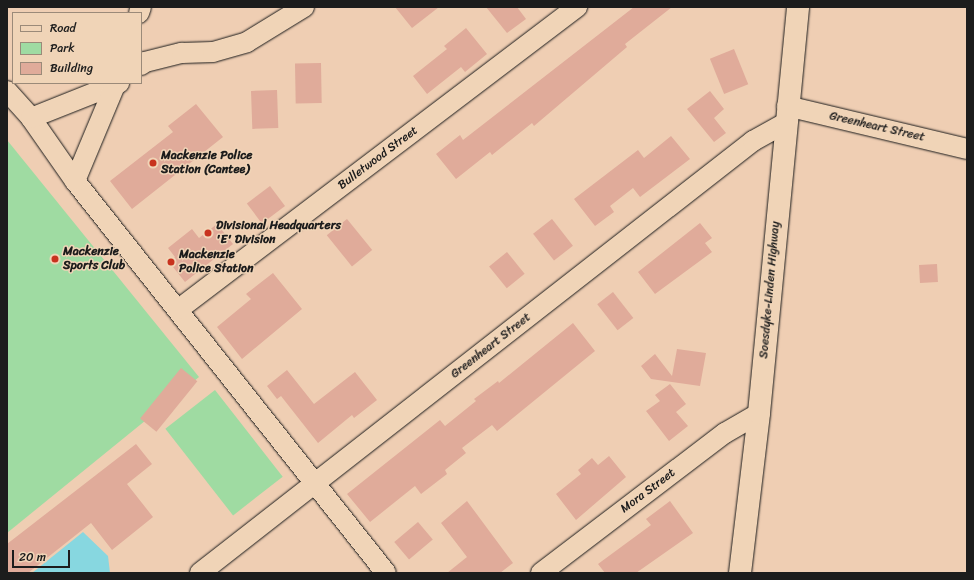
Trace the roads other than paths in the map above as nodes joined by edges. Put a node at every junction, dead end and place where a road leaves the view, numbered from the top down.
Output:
1 (304, 7) edge
2 (577, 7) edge
3 (798, 7) edge
4 (142, 64) edge
5 (117, 84) edge
6 (7, 91) edge
7 (786, 114) junction
8 (31, 118) junction
9 (967, 149) edge
10 (75, 181) junction
11 (179, 309) junction
12 (759, 413) junction
13 (314, 483) junction
14 (200, 573) edge
15 (386, 573) edge
16 (541, 573) edge
17 (740, 573) edge

1 - 4 street
2 - 11 street, Bulletwood Street
3 - 7 main road, Soesdyke-Linden Highway
5 - 8 street
5 - 10 street
6 - 8 street
7 - 9 street, Greenheart Street
7 - 12 main road, Soesdyke-Linden Highway
7 - 13 street, Greenheart Street
8 - 10 street
10 - 11 street
11 - 13 street
12 - 16 street, Mora Street
12 - 17 main road, Soesdyke-Linden Highway
13 - 14 street, Greenheart Street
13 - 15 street

